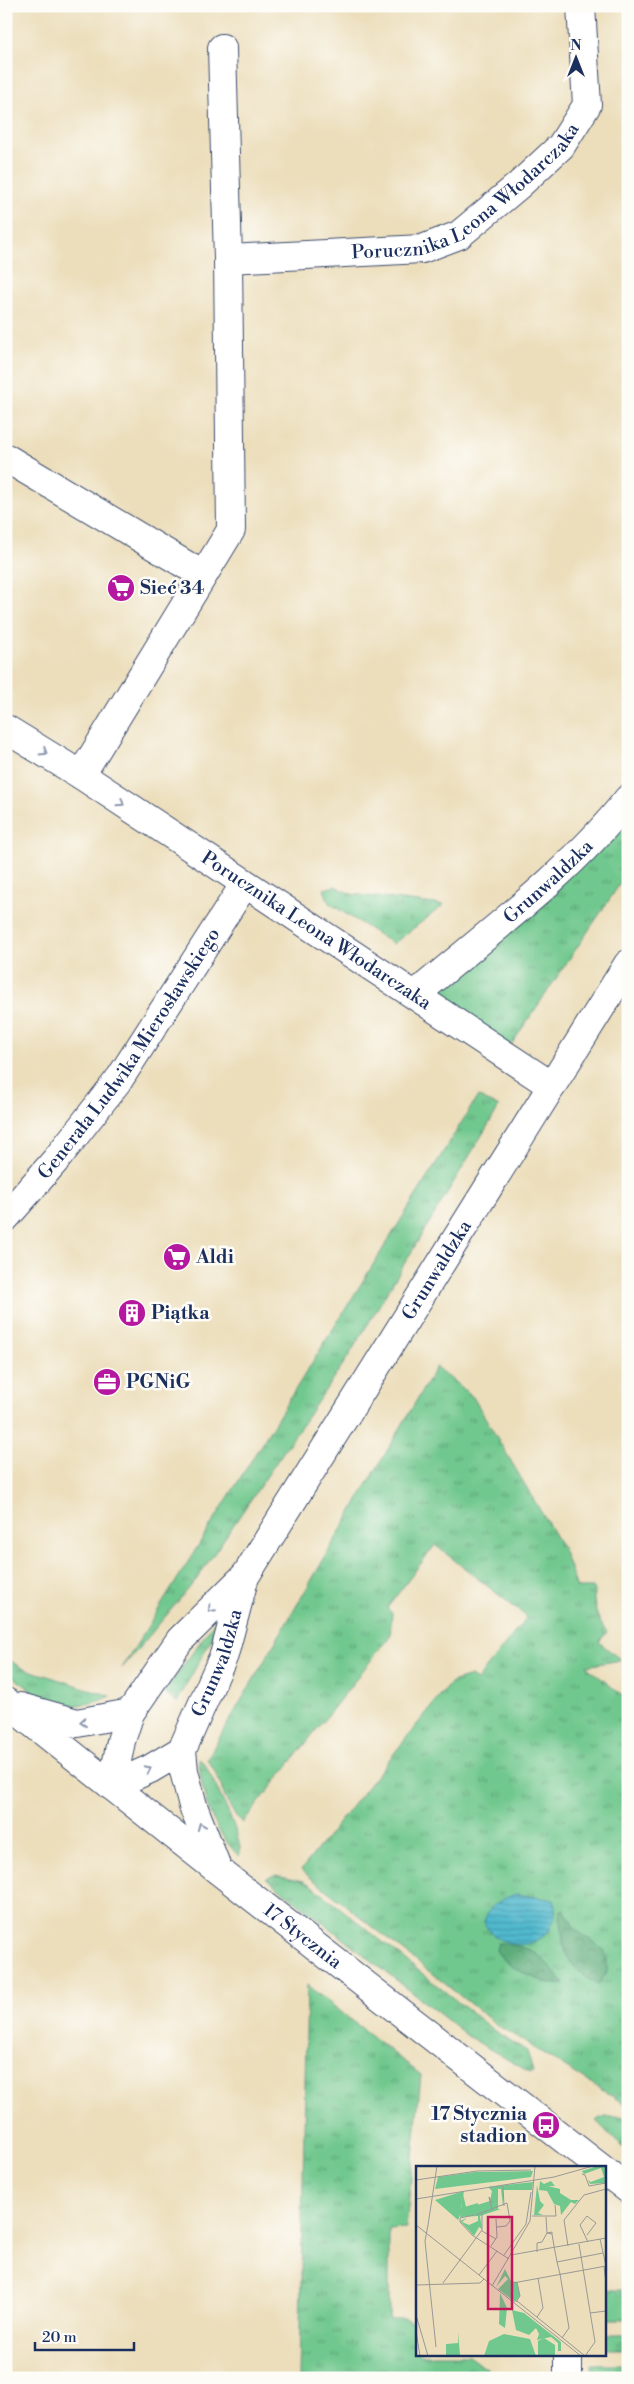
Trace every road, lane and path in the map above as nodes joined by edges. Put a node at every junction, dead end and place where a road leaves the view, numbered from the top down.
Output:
1 (581, 6) edge
2 (222, 48) dead end
3 (228, 259) junction
4 (6, 458) edge
5 (203, 575) junction
6 (6, 729) edge
7 (81, 776) junction
8 (628, 799) edge
9 (244, 885) junction
10 (628, 965) edge
11 (415, 995) junction
12 (618, 1003) edge
13 (552, 1086) junction
14 (6, 1217) edge
15 (246, 1575) junction
16 (7, 1703) edge
17 (130, 1713) junction
18 (182, 1750) junction
19 (112, 1786) junction
20 (219, 1871) junction
21 (586, 2163) edge
22 (606, 2172) edge
23 (628, 2189) edge
24 (568, 2356) edge
25 (568, 2378) edge

1 - 3 street, Porucznika Leona Włodarczaka
2 - 3 street
3 - 5 street
4 - 5 street
5 - 7 street
6 -> 7 street, Porucznika Leona Włodarczaka
7 -> 9 street, Porucznika Leona Włodarczaka
8 - 11 street, Grunwaldzka
9 - 11 street, Porucznika Leona Włodarczaka
9 - 14 street, Generała Ludwika Mierosławskiego
10 - 12 street, Grunwaldzka
11 - 13 street, Porucznika Leona Włodarczaka
12 - 13 street, Grunwaldzka
13 - 15 street, Grunwaldzka
15 -> 17 street, Grunwaldzka
15 - 18 street, Grunwaldzka
17 -> 16 street
16 - 19 street, 17 Stycznia
17 - 19 street, Grunwaldzka
19 -> 18 street
20 -> 18 street
19 - 20 street, 17 Stycznia
20 - 21 street, 17 Stycznia
22 - 23 street
24 - 25 street

